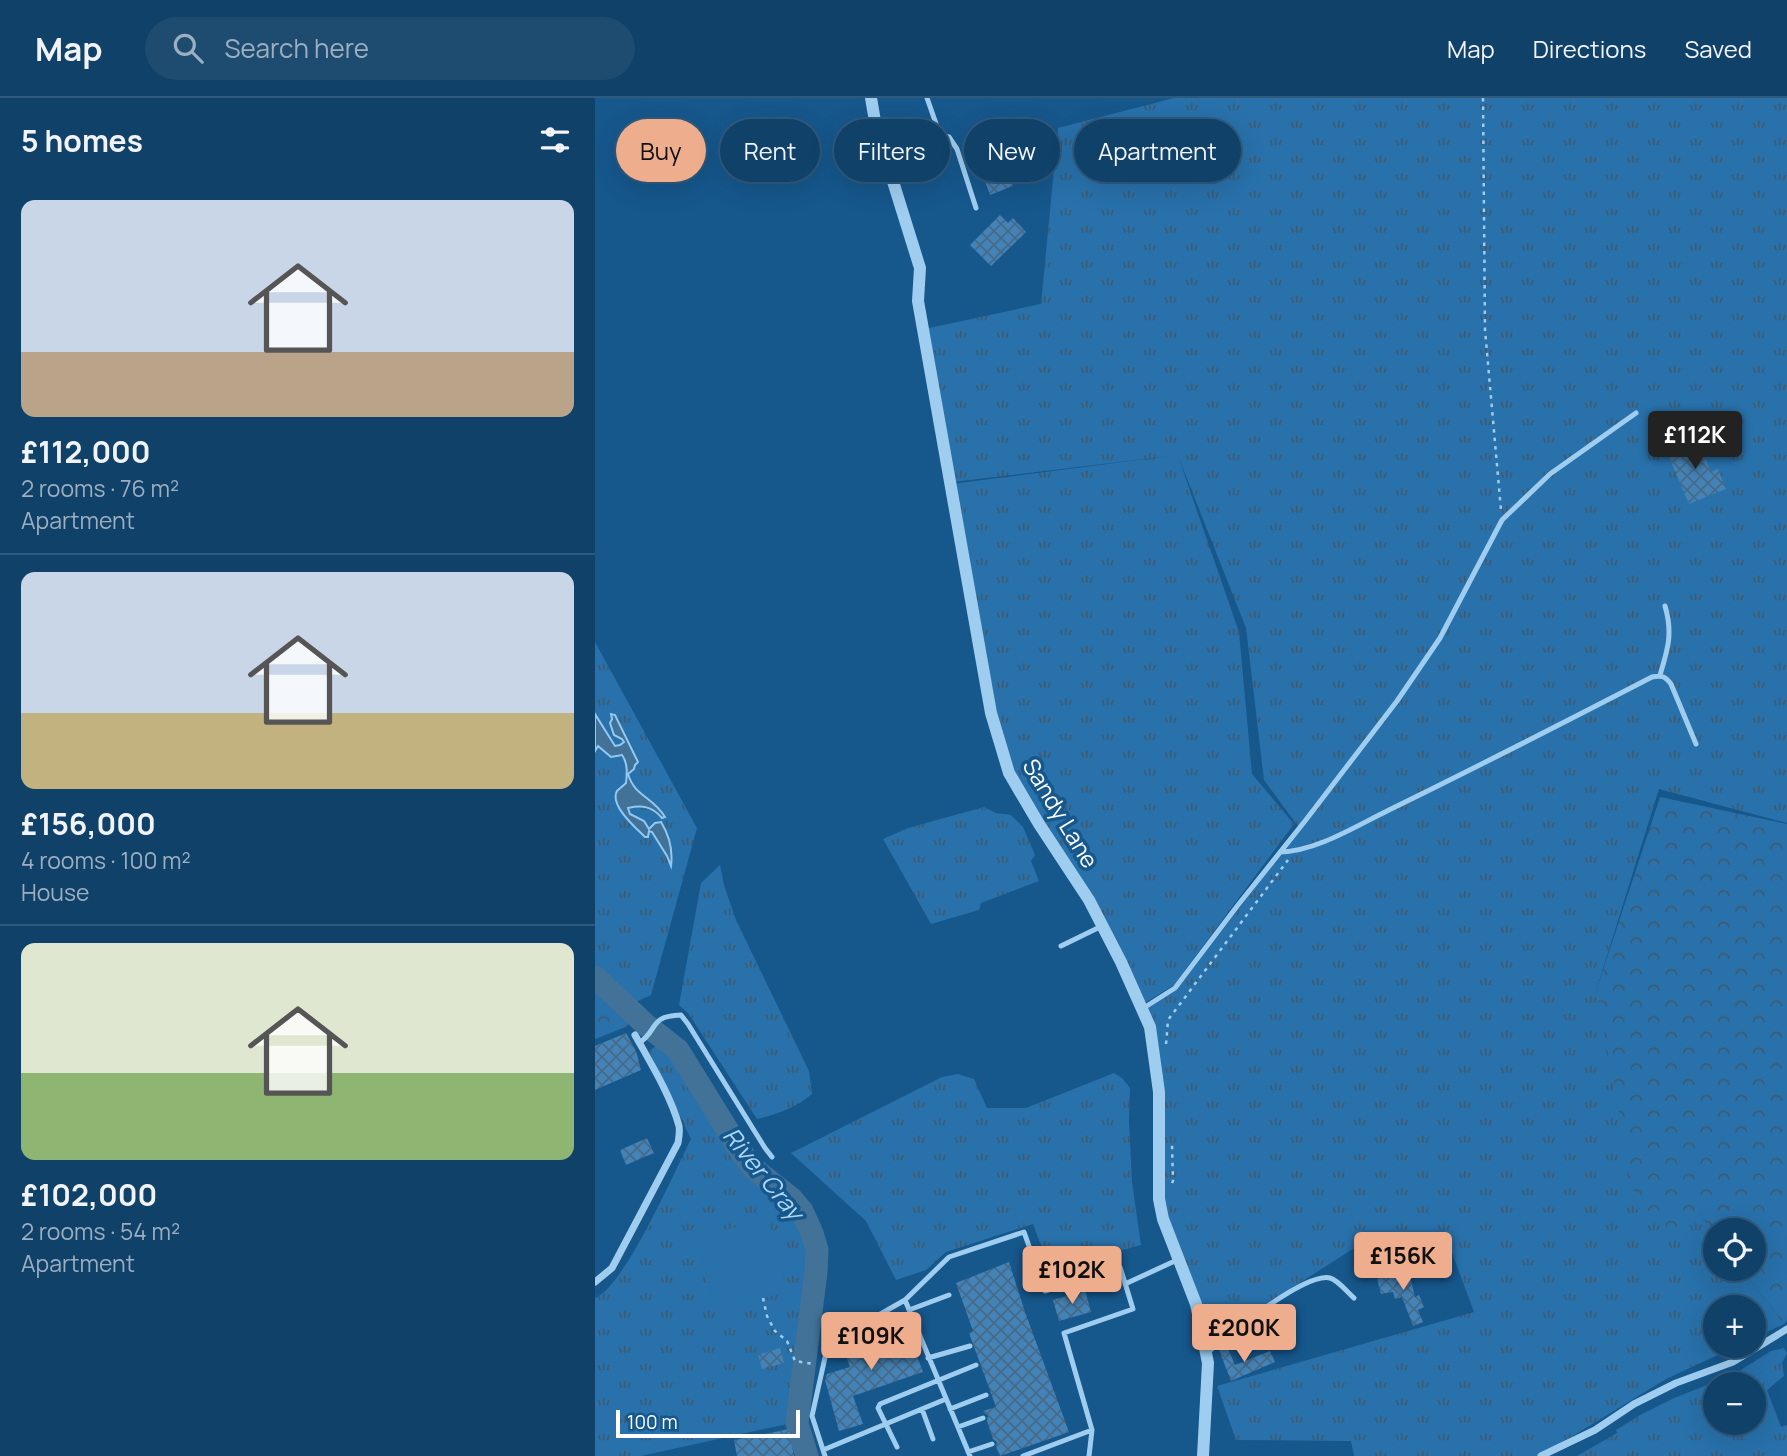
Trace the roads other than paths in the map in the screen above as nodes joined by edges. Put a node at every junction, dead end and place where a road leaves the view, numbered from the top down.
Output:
1 (871, 98) edge
2 (927, 98) edge
3 (976, 208) dead end
4 (1636, 413) dead end
5 (1665, 606) dead end
6 (1660, 675) junction
7 (1696, 744) dead end
8 (1280, 852) junction
9 (1102, 926) junction
10 (1061, 946) dead end
11 (1142, 1009) junction
12 (640, 1038) joint
13 (772, 1157) dead end
14 (1178, 1259) junction
15 (595, 1282) edge
16 (1125, 1284) junction
17 (949, 1295) dead end
18 (1354, 1298) dead end
19 (905, 1300) junction
20 (909, 1310) junction
21 (1787, 1329) edge
22 (970, 1346) dead end
23 (1207, 1353) junction
24 (928, 1358) junction
25 (976, 1365) dead end
26 (938, 1380) junction
27 (986, 1395) dead end
28 (946, 1399) junction
29 (922, 1409) junction
30 (950, 1409) junction
31 (983, 1418) dead end
32 (885, 1424) junction
33 (958, 1427) junction
34 (1092, 1430) junction
35 (933, 1439) dead end
36 (992, 1444) dead end
37 (897, 1447) dead end
38 (824, 1453) edge
39 (969, 1454) edge
40 (1023, 1456) edge
41 (1089, 1456) edge
42 (1203, 1456) edge
43 (1541, 1456) edge

1 - 9 street, Sandy Lane
2 - 3 lane
4 - 8 lane
5 - 6 lane
6 - 7 lane
6 - 8 lane
8 - 11 lane
9 - 10 lane
9 - 11 street, Sandy Lane
11 - 14 street, Sandy Lane
12 - 13 lane
12 - 15 street
14 - 16 lane
14 - 23 street, Sandy Lane
16 - 19 lane
16 - 34 lane
17 - 20 lane
18 - 23 lane
19 - 20 lane
19 - 38 lane
20 - 24 lane
21 - 43 street
22 - 24 lane
23 - 42 street, Sandy Lane
24 - 26 lane
25 - 26 lane
26 - 28 lane
26 - 32 lane
27 - 30 lane
28 - 29 lane
28 - 30 lane
29 - 32 lane
29 - 35 lane
30 - 33 lane
31 - 33 lane
32 - 37 lane
32 - 38 lane
33 - 39 lane
34 - 40 lane
34 - 41 lane
36 - 39 lane

